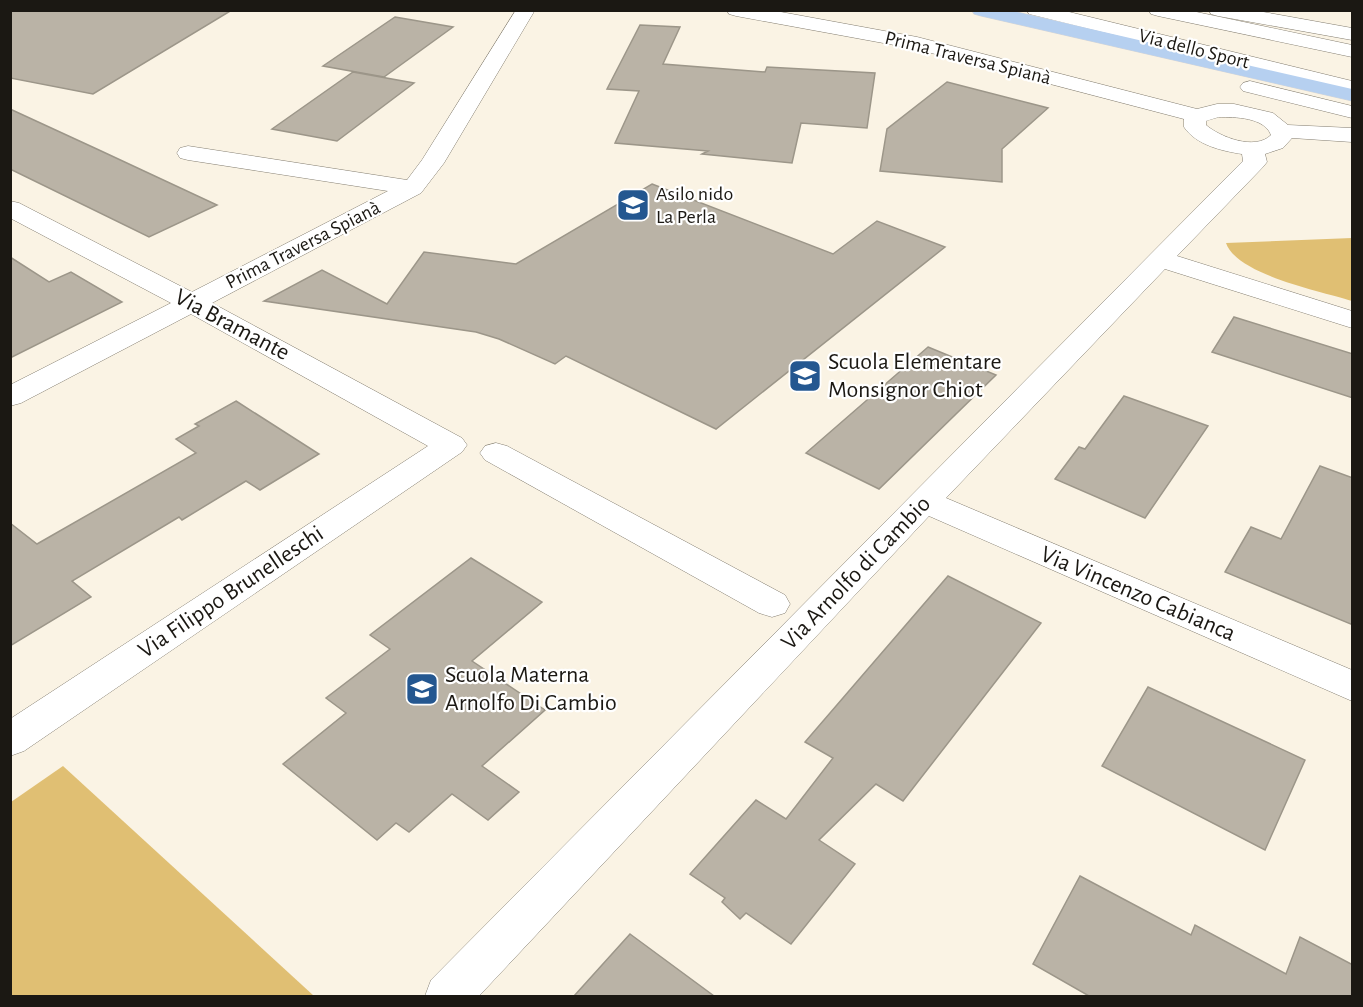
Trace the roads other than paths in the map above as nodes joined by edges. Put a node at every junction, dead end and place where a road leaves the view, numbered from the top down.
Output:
1 (526, 10) edge
2 (736, 10) edge
3 (965, 10) edge
4 (981, 10) edge
5 (1036, 10) edge
6 (1089, 10) edge
7 (1158, 10) edge
8 (1218, 10) edge
9 (1347, 10) edge
10 (1347, 33) edge
11 (1353, 51) edge
12 (1353, 74) edge
13 (1250, 87) joint
14 (1353, 87) edge
15 (1353, 95) edge
16 (1353, 112) edge
17 (1198, 116) junction
18 (1353, 135) edge
19 (1268, 139) junction
20 (188, 153) dead end
21 (413, 188) junction
22 (10, 208) edge
23 (1162, 260) junction
24 (192, 303) junction
25 (1353, 320) edge
26 (10, 397) edge
27 (452, 445) joint
28 (496, 453) dead end
29 (924, 501) junction
30 (772, 604) dead end
31 (1353, 686) edge
32 (10, 740) edge
33 (448, 996) edge

1 - 21 street, Prima Traversa Spianà
2 - 17 street, Prima Traversa Spianà
3 - 13 highway
4 - 15 highway
5 - 14 street, Via dello Sport
6 - 12 street, Via dello Sport
7 - 11 street
8 - 10 street
9 - 10 street
13 - 16 street
17 - 19 street
17 - 19 street
18 - 19 street
19 - 23 street, Via Arnolfo di Cambio
20 - 21 street, Prima Traversa Spianà
21 - 24 street, Prima Traversa Spianà
22 - 24 street, Via Bramante
23 - 25 street
23 - 29 street, Via Arnolfo di Cambio
24 - 26 street, Prima Traversa Spianà
24 - 27 street, Via Bramante
27 - 32 street, Via Filippo Brunelleschi
28 - 30 street
29 - 31 street, Via Vincenzo Cabianca
29 - 33 street, Via Arnolfo di Cambio

